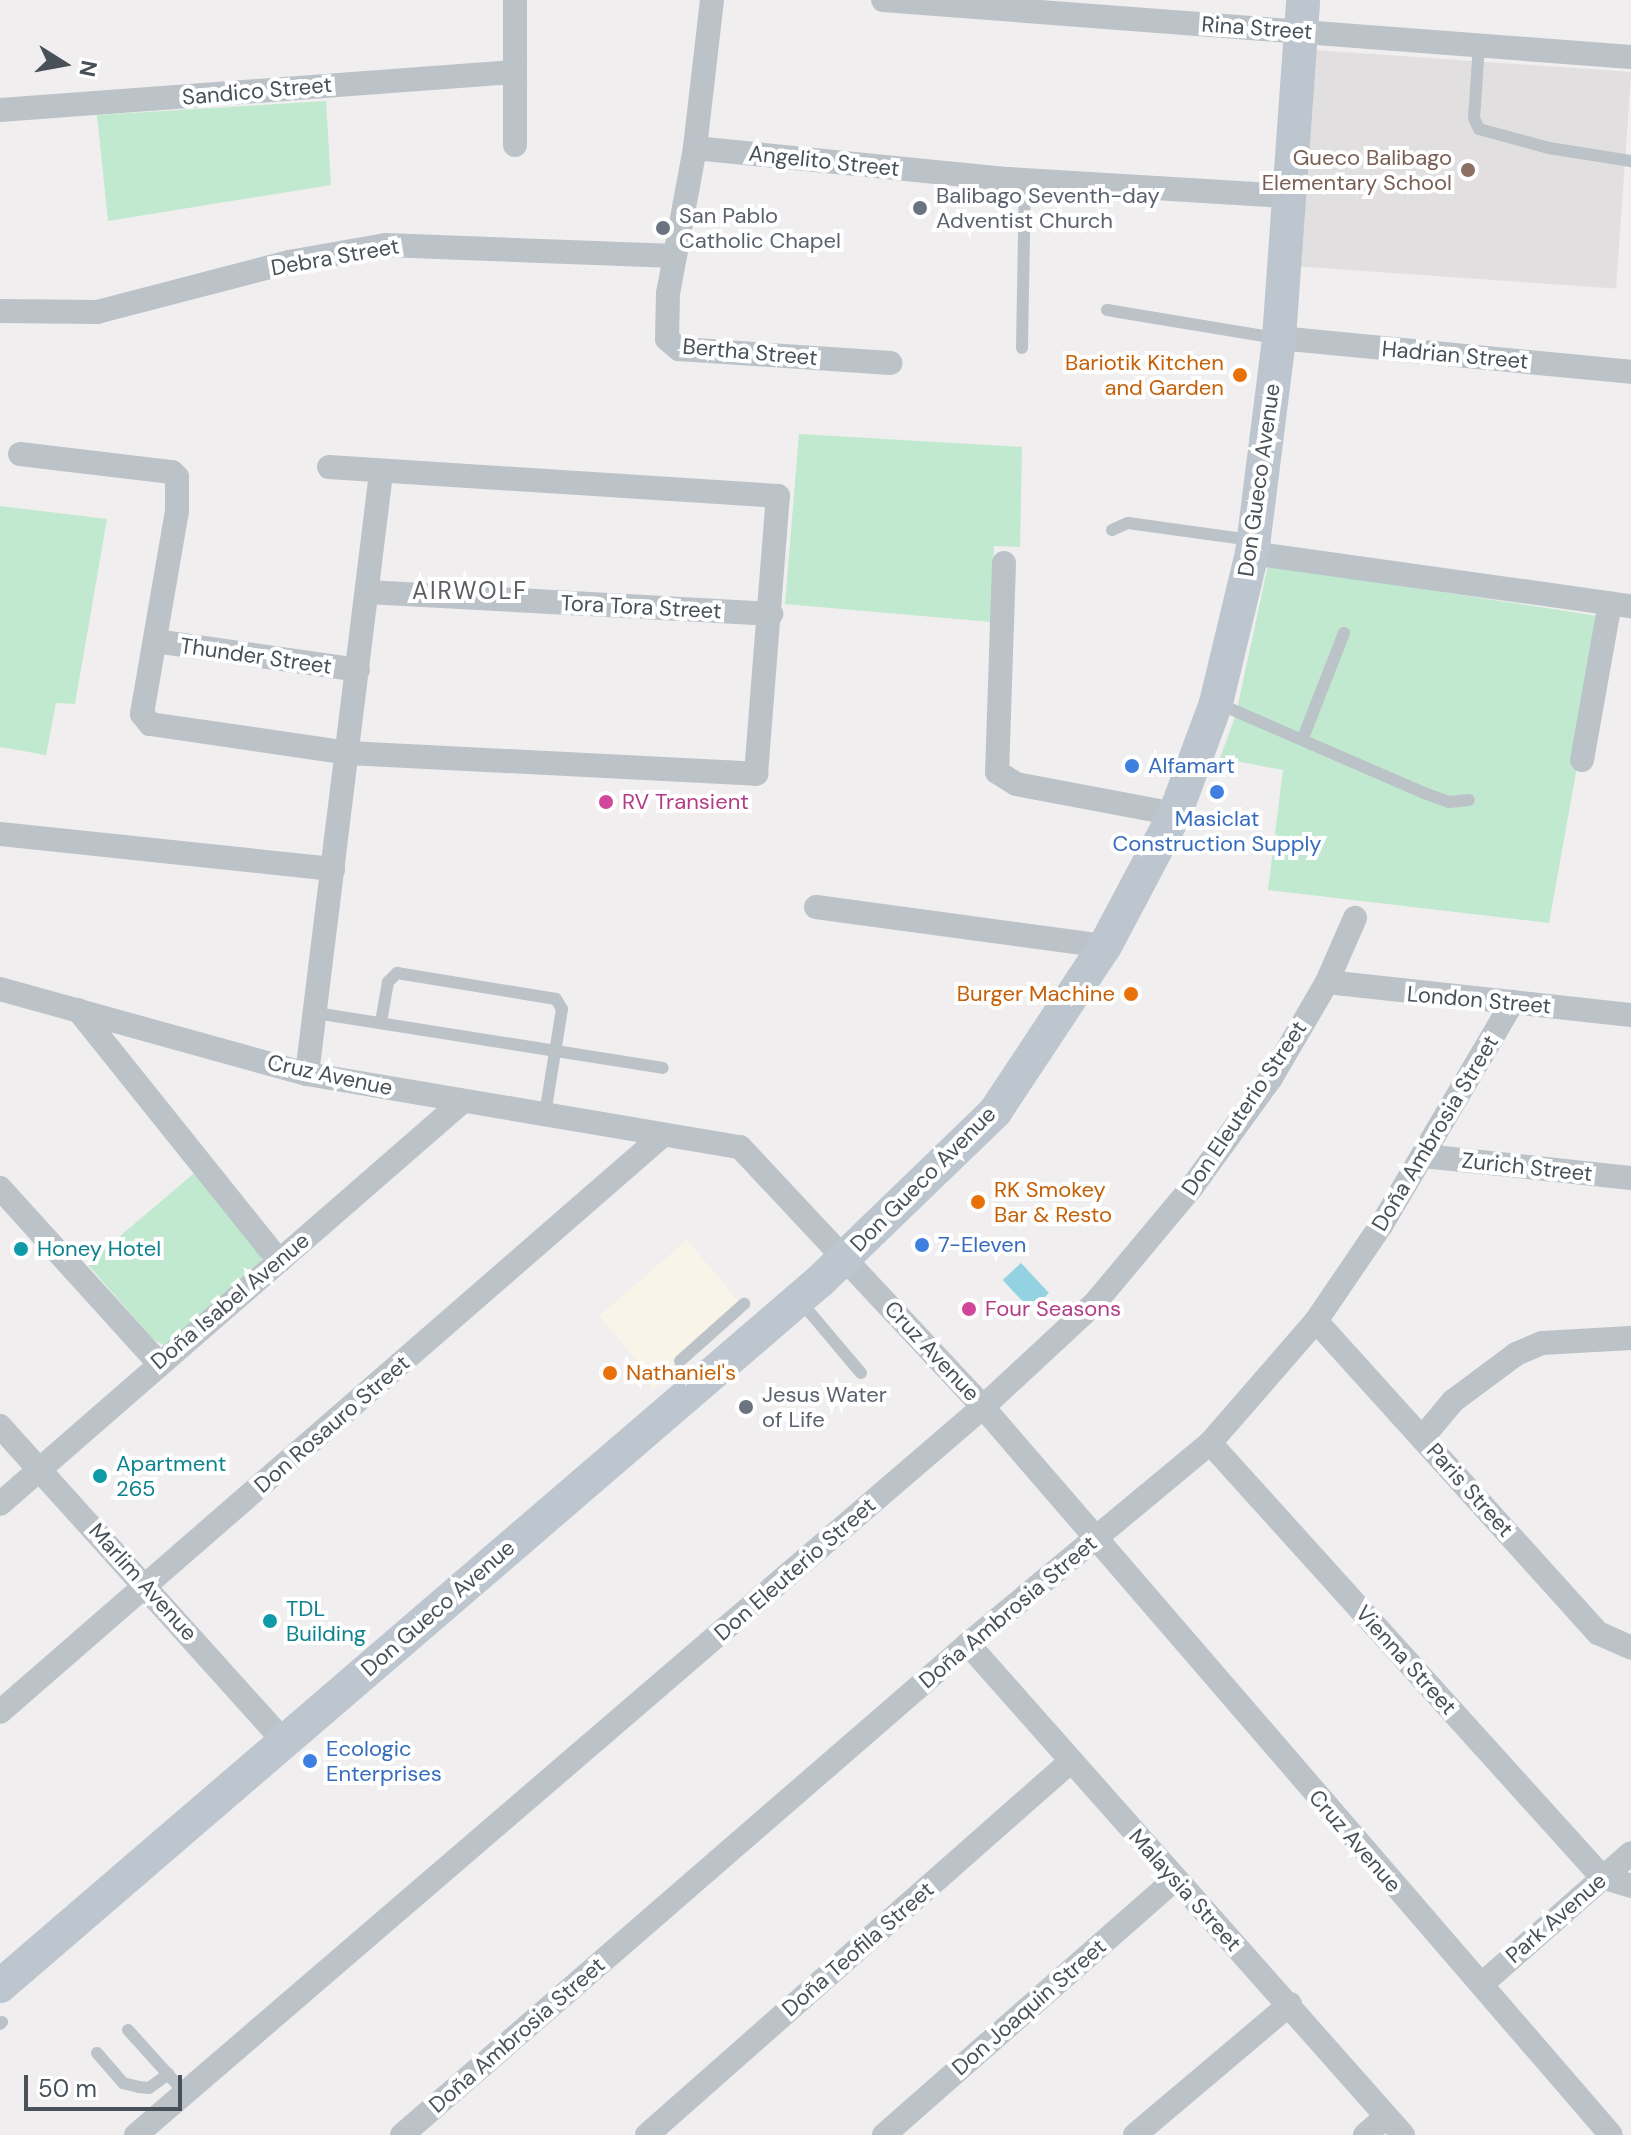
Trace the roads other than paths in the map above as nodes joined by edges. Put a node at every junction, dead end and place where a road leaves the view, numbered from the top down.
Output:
1 (515, 0) edge
2 (712, 0) edge
3 (883, 0) edge
4 (1301, 16) edge
5 (1479, 45) junction
6 (1631, 57) edge
7 (514, 72) junction
8 (0, 110) edge
9 (515, 145) dead end
10 (695, 148) junction
11 (1631, 161) edge
12 (1025, 180) junction
13 (1287, 196) junction
14 (675, 256) junction
15 (1107, 310) dead end
16 (0, 311) edge
17 (1279, 338) junction
18 (1022, 348) dead end
19 (891, 363) dead end
20 (1631, 372) edge
21 (20, 454) dead end
22 (329, 467) dead end
23 (381, 473) junction
24 (1112, 530) dead end
25 (1253, 547) junction
26 (1004, 563) dead end
27 (367, 592) junction
28 (1621, 604) edge
29 (771, 614) junction
30 (1344, 633) dead end
31 (155, 641) junction
32 (358, 670) junction
33 (1216, 703) junction
34 (1303, 738) junction
35 (348, 753) junction
36 (1582, 760) dead end
37 (1469, 800) dead end
38 (1175, 814) junction
39 (0, 834) edge
40 (333, 869) junction
41 (816, 907) dead end
42 (1355, 918) dead end
43 (1105, 946) junction
44 (1327, 982) junction
45 (0, 989) edge
46 (1513, 1002) junction
47 (78, 1010) junction
48 (316, 1013) junction
49 (1631, 1015) edge
50 (381, 1022) junction
51 (556, 1053) junction
52 (663, 1068) dead end
53 (307, 1074) junction
54 (463, 1101) junction
55 (545, 1114) junction
56 (663, 1135) junction
57 (1424, 1156) junction
58 (1631, 1178) edge
59 (0, 1188) edge
60 (846, 1255) junction
61 (279, 1261) junction
62 (798, 1299) junction
63 (744, 1304) dead end
64 (1316, 1321) junction
65 (1631, 1338) edge
66 (680, 1361) dead end
67 (158, 1362) junction
68 (861, 1373) dead end
69 (983, 1407) junction
70 (0, 1426) edge
71 (1423, 1437) junction
72 (1210, 1443) junction
73 (40, 1471) junction
74 (0, 1504) edge
75 (1095, 1539) junction
76 (148, 1586) junction
77 (968, 1644) junction
78 (1631, 1648) edge
79 (0, 1712) edge
80 (283, 1740) junction
81 (1070, 1762) junction
82 (1631, 1853) edge
83 (1602, 1877) junction
84 (1174, 1880) junction
85 (1631, 1886) edge
86 (1482, 1984) junction
87 (0, 1986) edge
88 (1290, 2004) junction
89 (128, 2030) dead end
90 (97, 2053) dead end
91 (168, 2074) junction
92 (185, 2093) junction
93 (1386, 2117) junction
94 (1609, 2134) edge
95 (136, 2135) edge
96 (402, 2135) edge
97 (647, 2135) edge
98 (884, 2135) edge
99 (1135, 2135) edge
100 (1365, 2135) edge
101 (1403, 2135) edge

1 - 7 street
2 - 10 street, Bertha Street
3 - 4 street, Rina Street
4 - 5 street, Rina Street
4 - 13 main road, Don Gueco Avenue
5 - 6 street, Rina Street
5 - 11 lane
7 - 8 street, Sandico Street
7 - 9 street
10 - 12 street, Angelito Street
10 - 14 street, Bertha Street
12 - 13 street, Angelito Street
12 - 18 lane
13 - 17 main road, Don Gueco Avenue
14 - 16 street, Debra Street
14 - 19 street, Bertha Street
15 - 17 lane
17 - 20 street, Hadrian Street
17 - 25 main road, Don Gueco Avenue
21 - 31 street
22 - 23 street
23 - 27 street
23 - 29 street
24 - 25 lane
25 - 28 street
25 - 33 main road, Don Gueco Avenue
26 - 38 street
27 - 29 street, Tora Tora Street
27 - 32 street
28 - 36 street
29 - 35 street
30 - 34 lane
31 - 32 street, Thunder Street
31 - 35 street
32 - 35 street
33 - 34 lane
33 - 38 main road, Don Gueco Avenue
34 - 37 lane
35 - 40 street
38 - 43 main road, Don Gueco Avenue
39 - 40 street
40 - 48 street
41 - 43 street
42 - 44 street, Don Eleuterio Street
43 - 60 main road, Don Gueco Avenue
44 - 46 street, London Street
44 - 69 street, Don Eleuterio Street
45 - 47 street, Cruz Avenue
46 - 49 street, London Street
46 - 57 street, Doña Ambrosia Street
47 - 53 street, Cruz Avenue
47 - 61 street
48 - 50 lane
48 - 53 street
50 - 51 lane
50 - 51 lane
51 - 52 lane
51 - 55 lane
53 - 54 street, Cruz Avenue
54 - 55 street, Cruz Avenue
54 - 61 street, Doña Isabel Avenue
55 - 56 street, Cruz Avenue
56 - 60 street, Cruz Avenue
56 - 76 street, Don Rosauro Street
57 - 58 street, Zurich Street
57 - 64 street, Doña Ambrosia Street
59 - 67 street
60 - 62 main road, Don Gueco Avenue
60 - 69 street, Cruz Avenue
61 - 67 street, Doña Isabel Avenue
62 - 68 lane
62 - 80 main road, Don Gueco Avenue
63 - 66 lane
64 - 71 street, Paris Street
64 - 72 street, Doña Ambrosia Street
65 - 71 street
67 - 73 street, Doña Isabel Avenue
69 - 75 street, Cruz Avenue
69 - 92 street, Don Eleuterio Street
70 - 73 street, Marlim Avenue
71 - 78 street, Paris Street
72 - 75 street, Doña Ambrosia Street
72 - 83 street, Vienna Street
73 - 74 street, Doña Isabel Avenue
73 - 76 street, Marlim Avenue
75 - 77 street, Doña Ambrosia Street
75 - 86 street, Cruz Avenue
76 - 79 street, Don Rosauro Street
76 - 80 street, Marlim Avenue
77 - 81 street, Malaysia Street
77 - 96 street, Doña Ambrosia Street
80 - 87 main road, Don Gueco Avenue
81 - 84 street, Malaysia Street
81 - 97 street, Doña Teofila Street
82 - 83 street, Park Avenue
83 - 85 street
83 - 86 street, Park Avenue
84 - 88 street, Malaysia Street
84 - 98 street, Don Joaquin Street
86 - 94 street, Cruz Avenue
88 - 93 street, Malaysia Street
88 - 99 street
89 - 91 lane
90 - 91 lane
91 - 92 lane
92 - 95 street, Don Eleuterio Street
93 - 100 street
93 - 101 street, Malaysia Street

